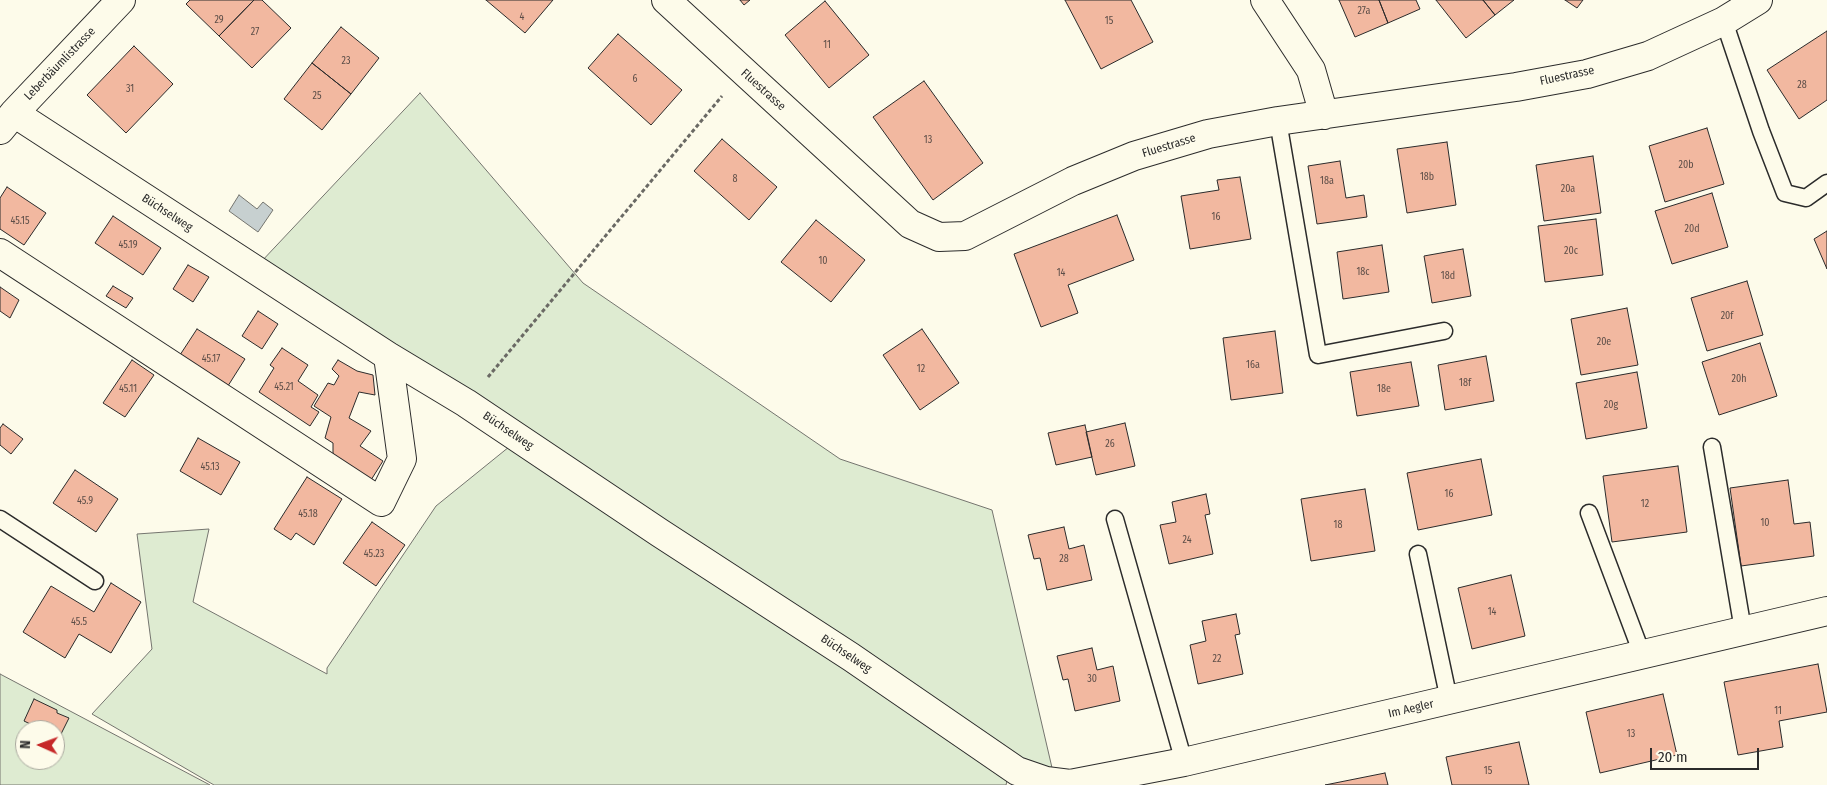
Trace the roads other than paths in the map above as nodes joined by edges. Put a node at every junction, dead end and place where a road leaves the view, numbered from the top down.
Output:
1 (121, 0) edge
2 (666, 0) edge
3 (1265, 0) edge
4 (1758, 0) edge
5 (1724, 21) junction
6 (1324, 115) junction
7 (1278, 121) junction
8 (7, 122) edge
9 (1827, 183) edge
10 (0, 253) edge
11 (1444, 331) dead end
12 (388, 356) junction
13 (1712, 447) dead end
14 (1589, 513) dead end
15 (0, 519) edge
16 (1115, 519) dead end
17 (1418, 554) dead end
18 (95, 581) dead end
19 (1827, 611) edge
20 (1743, 630) junction
21 (1642, 654) junction
22 (1449, 700) junction
23 (997, 758) joint
24 (1184, 762) junction

1 - 8 street, Leberbäumlistrasse
2 - 7 street, Fluestrasse
3 - 6 street
4 - 5 street, Fluestrasse
5 - 6 street, Fluestrasse
5 - 9 lane
6 - 7 street, Fluestrasse
7 - 11 lane
8 - 12 street, Büchselweg
10 - 12 street
12 - 23 street, Büchselweg
13 - 20 lane
14 - 21 lane
15 - 18 lane
16 - 24 lane
17 - 22 lane
19 - 20 street, Im Aegler
20 - 21 street, Im Aegler
21 - 22 street, Im Aegler
22 - 24 street, Im Aegler
23 - 24 street, Im Aegler

